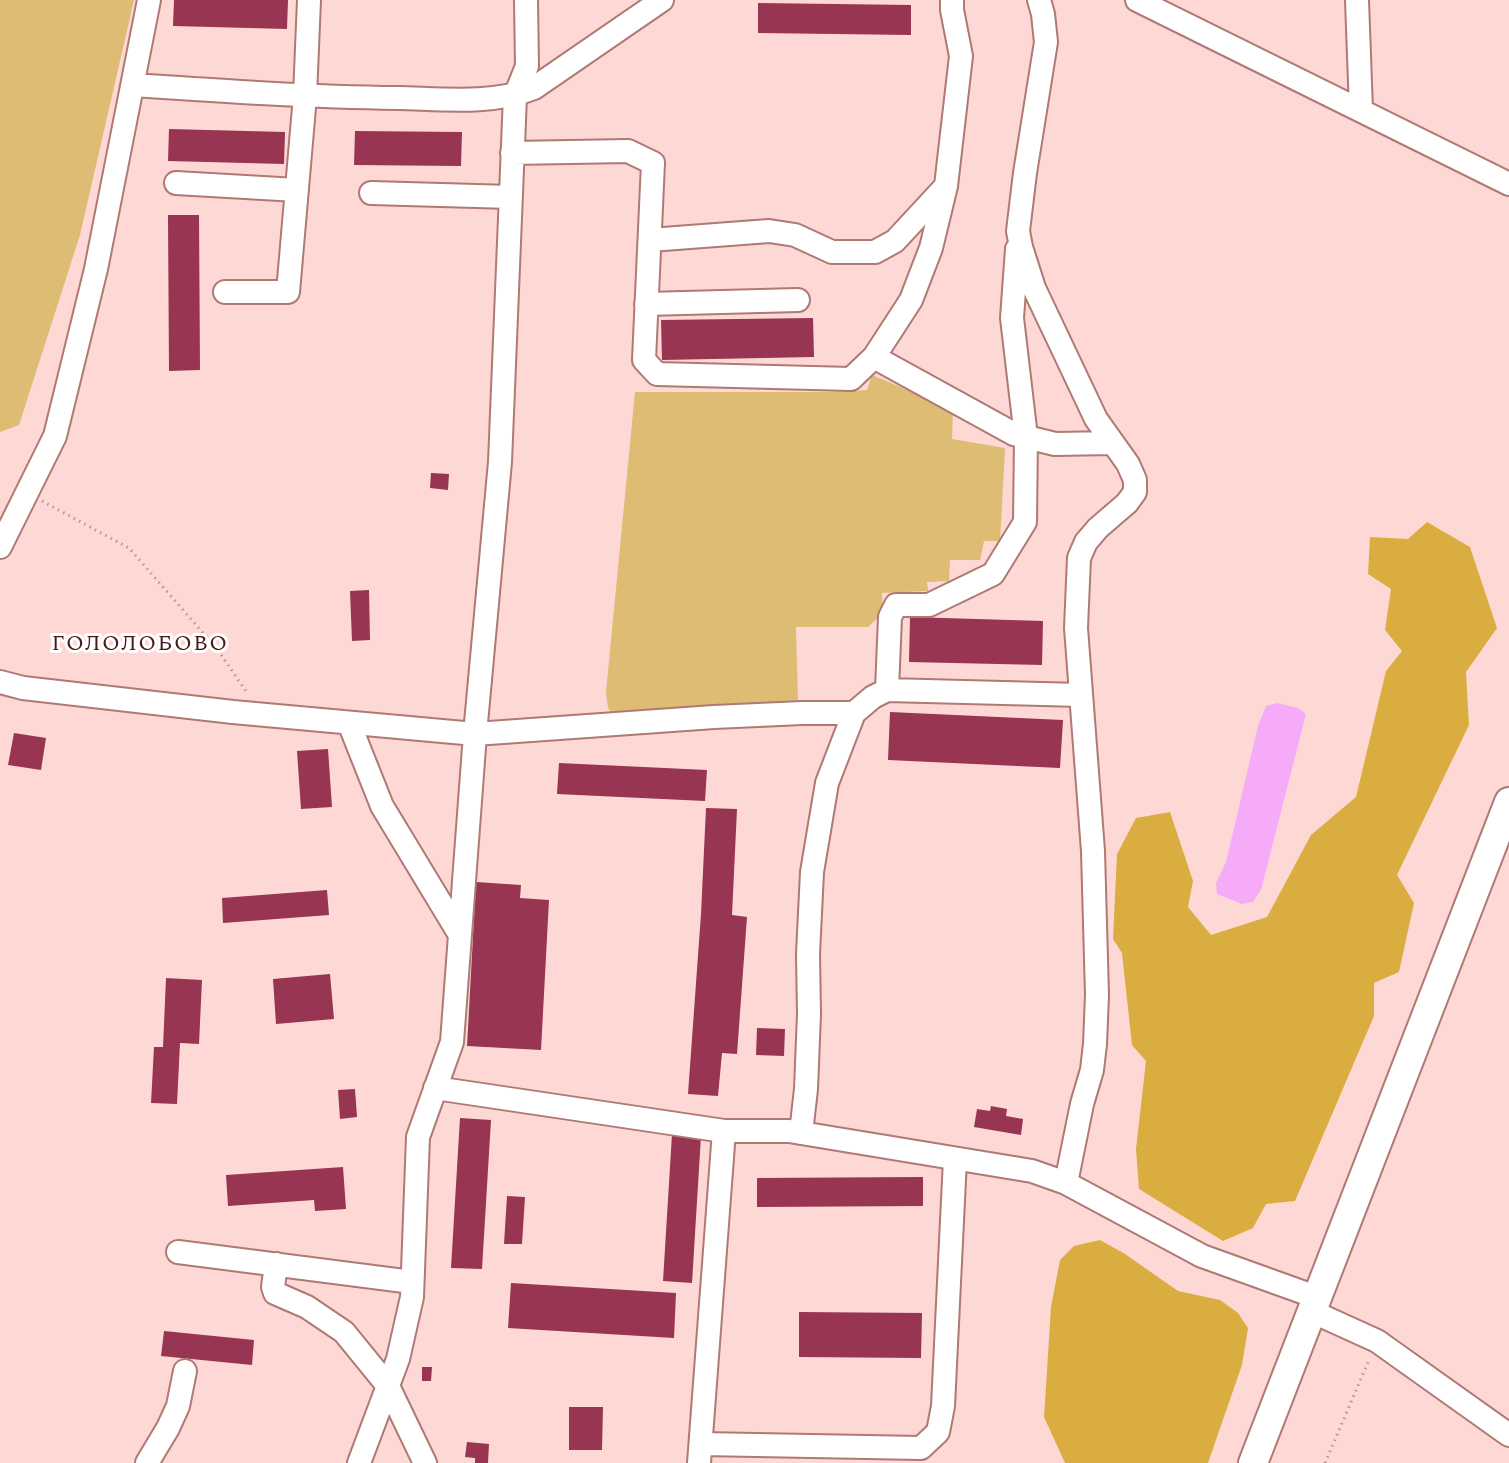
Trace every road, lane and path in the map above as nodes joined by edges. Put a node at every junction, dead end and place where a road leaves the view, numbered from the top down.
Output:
1 (149, 0) edge
2 (309, 0) edge
3 (526, 0) edge
4 (662, 0) edge
5 (952, 0) edge
6 (1039, 0) edge
7 (1137, 0) edge
8 (1357, 0) edge
9 (134, 85) junction
10 (305, 96) junction
11 (515, 96) junction
12 (1360, 110) junction
13 (512, 153) junction
14 (176, 183) dead end
15 (1509, 184) edge
16 (946, 186) junction
17 (297, 190) junction
18 (371, 193) dead end
19 (511, 197) junction
20 (1018, 231) junction
21 (650, 240) junction
22 (225, 292) dead end
23 (798, 300) dead end
24 (646, 304) junction
25 (874, 357) junction
26 (1026, 437) junction
27 (1113, 443) junction
28 (27, 493) junction
29 (0, 548) edge
30 (0, 682) edge
31 (887, 690) junction
32 (1081, 695) junction
33 (854, 713) junction
34 (262, 715) junction
35 (349, 723) junction
36 (475, 734) junction
37 (1509, 802) edge
38 (460, 935) junction
39 (435, 1088) junction
40 (724, 1131) junction
41 (801, 1133) junction
42 (955, 1159) junction
43 (1066, 1183) junction
44 (178, 1252) dead end
45 (276, 1264) junction
46 (412, 1282) junction
47 (1313, 1304) junction
48 (1377, 1341) junction
49 (185, 1371) dead end
50 (388, 1386) junction
51 (1509, 1436) edge
52 (700, 1454) edge
53 (147, 1463) edge
54 (359, 1463) edge
55 (425, 1463) edge
56 (1253, 1463) edge
57 (1325, 1463) edge

1 - 9 street
2 - 10 street
3 - 11 street
4 - 11 street
5 - 16 street
6 - 20 street
7 - 12 street
8 - 12 street
9 - 10 street
9 - 28 street
10 - 11 street
10 - 17 street
11 - 13 street
12 - 15 street
13 - 19 street
13 - 21 street
14 - 17 street
16 - 21 street
16 - 25 street
17 - 22 street
18 - 19 street
19 - 36 street
20 - 26 street
20 - 27 street
21 - 24 street
23 - 24 street
24 - 25 street
25 - 26 street
26 - 27 street
26 - 31 street
27 - 32 street
28 - 29 street
28 - 34 path
30 - 34 street
31 - 32 street
31 - 33 street
32 - 43 street
33 - 36 street
33 - 41 street
34 - 35 street
35 - 36 street
35 - 38 street
36 - 38 street
37 - 47 main road
38 - 39 street
39 - 40 street
39 - 46 street
40 - 41 street
40 - 52 street
41 - 42 street
42 - 43 street
42 - 52 street
43 - 47 street
44 - 45 street
45 - 46 street
45 - 50 street
46 - 50 street
47 - 48 street
47 - 56 main road
48 - 51 street
48 - 57 path
49 - 53 street
50 - 54 street
50 - 55 street

